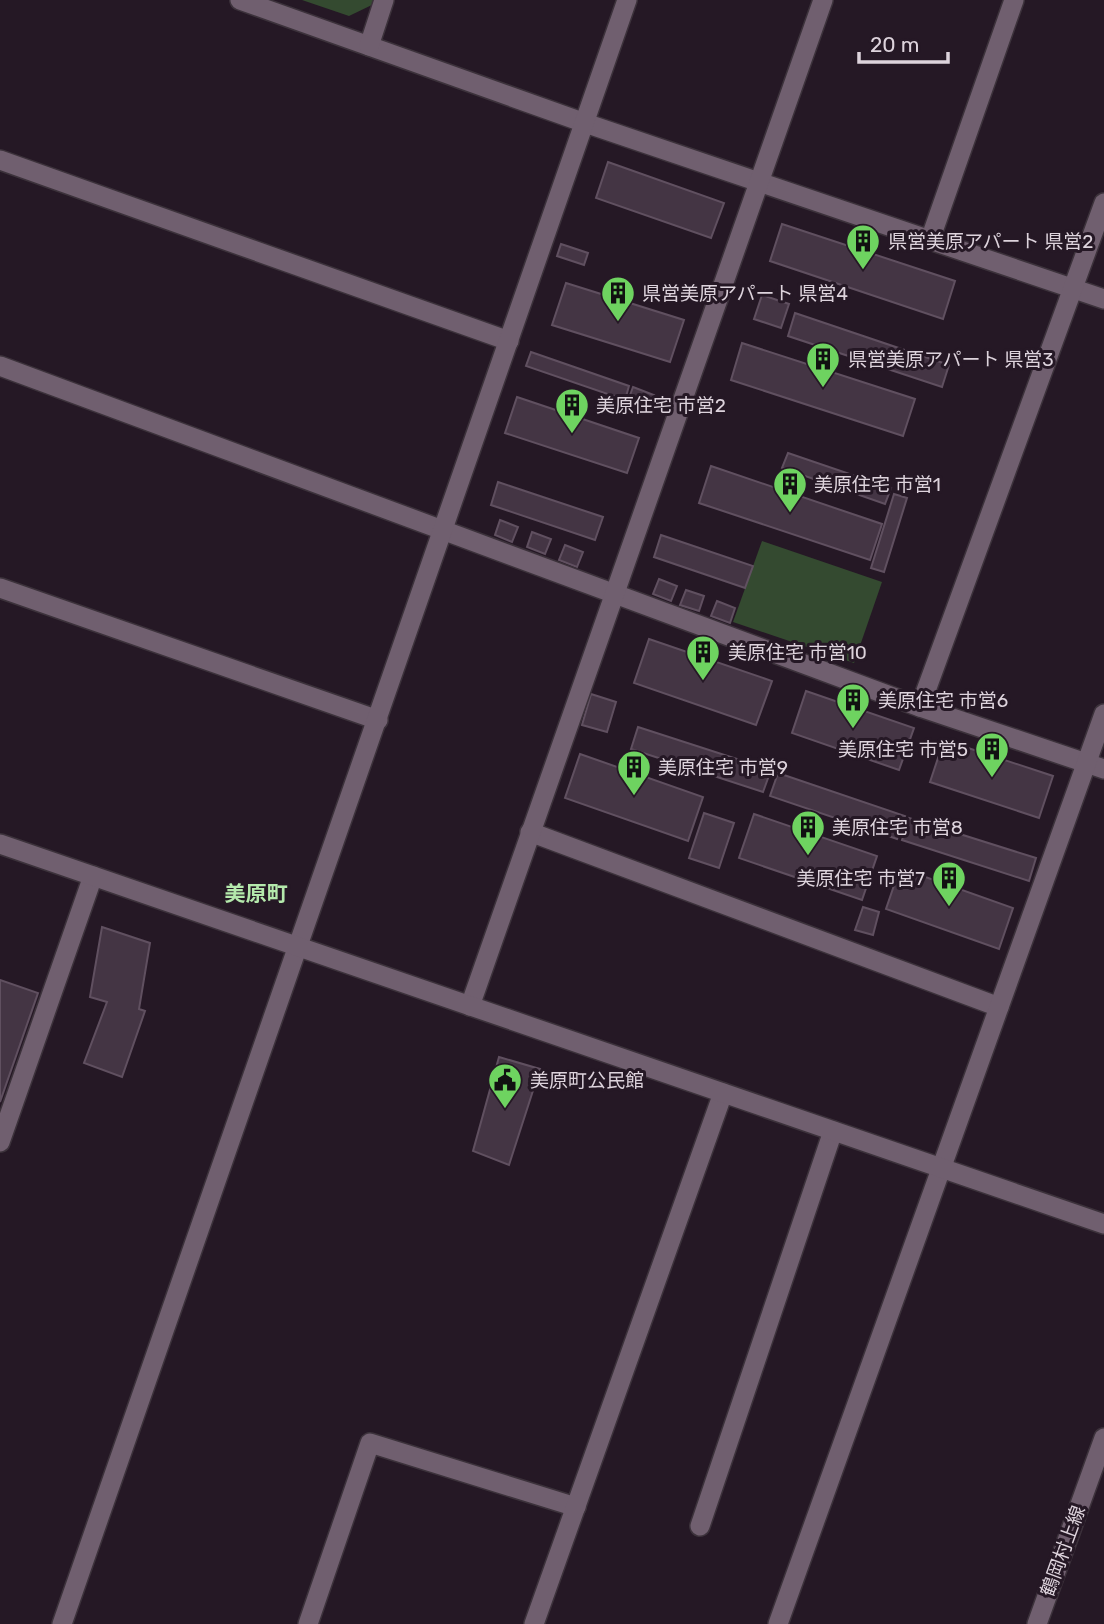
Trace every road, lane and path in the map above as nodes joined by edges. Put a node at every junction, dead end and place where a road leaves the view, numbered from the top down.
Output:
1 (240, 0) edge
2 (384, 0) edge
3 (626, 0) edge
4 (822, 0) edge
5 (1014, 0) edge
6 (369, 46) junction
7 (585, 123) junction
8 (0, 160) edge
9 (759, 182) junction
10 (1104, 203) edge
11 (930, 240) junction
12 (1074, 289) junction
13 (1104, 299) edge
14 (509, 341) junction
15 (0, 366) edge
16 (443, 531) junction
17 (0, 588) edge
18 (614, 594) junction
19 (920, 707) junction
20 (1104, 714) edge
21 (378, 720) junction
22 (1096, 766) edge
23 (530, 832) junction
24 (0, 844) edge
25 (93, 876) junction
26 (298, 947) junction
27 (470, 1006) junction
28 (999, 1007) junction
29 (723, 1093) junction
30 (833, 1131) junction
31 (0, 1143) edge
32 (942, 1169) junction
33 (1104, 1224) edge
34 (1104, 1438) edge
35 (576, 1507) junction
36 (700, 1526) dead end
37 (62, 1624) edge
38 (308, 1624) edge
39 (534, 1624) edge
40 (778, 1624) edge
41 (1037, 1624) edge

1 - 6 street
2 - 6 street
3 - 7 street
4 - 9 street
5 - 11 street
6 - 7 street
7 - 9 street
7 - 14 street
8 - 14 street
9 - 11 street
9 - 18 street
10 - 12 street
11 - 12 street
12 - 13 street
12 - 19 street
14 - 16 street
15 - 16 street
16 - 18 street
16 - 21 street
17 - 21 street
18 - 19 street
18 - 23 street
19 - 22 street
20 - 22 street
21 - 26 street
22 - 28 street
23 - 27 street
23 - 28 street
24 - 25 street
25 - 26 street
25 - 31 street
26 - 27 street
26 - 37 street
27 - 29 street
28 - 32 street
29 - 30 street
29 - 35 street
30 - 32 street
30 - 36 street
32 - 33 street
32 - 40 street
34 - 41 street, 鶴岡村上線
35 - 38 street
35 - 39 street

